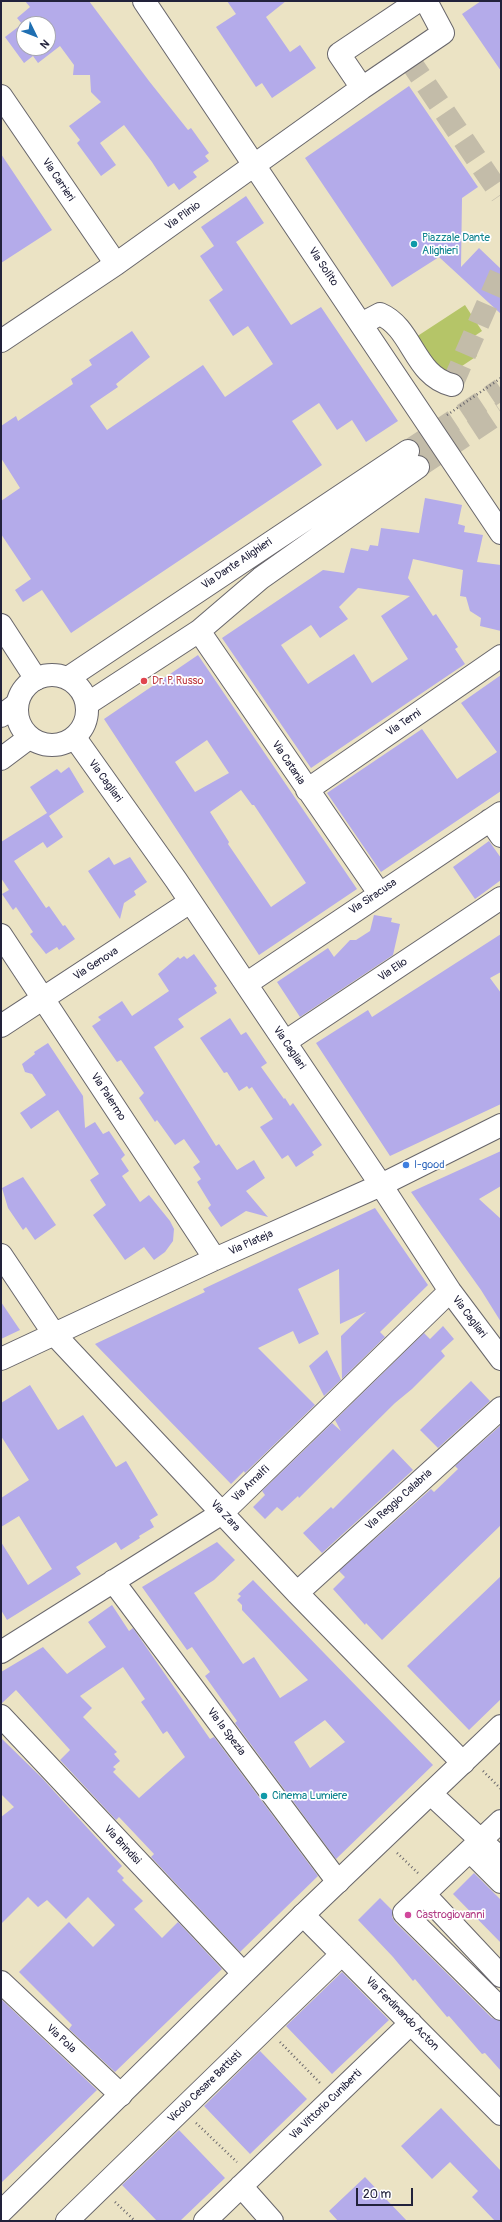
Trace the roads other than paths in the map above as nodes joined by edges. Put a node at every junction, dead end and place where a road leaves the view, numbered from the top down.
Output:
1 (144, 1) edge
2 (418, 1) edge
3 (426, 1) edge
4 (362, 88) junction
5 (1, 96) edge
6 (254, 164) junction
7 (116, 264) junction
8 (361, 324) junction
9 (1, 341) edge
10 (452, 385) dead end
11 (501, 533) edge
12 (1, 625) edge
13 (199, 631) junction
14 (501, 656) edge
15 (36, 678) junction
16 (68, 678) junction
17 (88, 704) junction
18 (9, 710) edge
19 (29, 738) junction
20 (75, 738) junction
21 (1, 759) edge
22 (307, 790) junction
23 (497, 823) edge
24 (379, 893) junction
25 (501, 898) edge
26 (190, 902) junction
27 (1, 934) edge
28 (246, 984) junction
29 (43, 998) junction
30 (1, 1026) edge
31 (285, 1042) junction
32 (501, 1125) edge
33 (381, 1185) junction
34 (1, 1255) edge
35 (215, 1259) junction
36 (450, 1291) junction
37 (54, 1334) junction
38 (1, 1359) edge
39 (501, 1359) edge
40 (501, 1408) edge
41 (222, 1513) junction
42 (114, 1581) junction
43 (298, 1593) junction
44 (1, 1652) edge
45 (1, 1716) edge
46 (501, 1726) edge
47 (466, 1760) junction
48 (431, 1794) junction
49 (501, 1821) edge
50 (476, 1846) junction
51 (501, 1859) edge
52 (338, 1882) junction
53 (501, 1882) edge
54 (429, 1891) junction
55 (303, 1914) junction
56 (342, 1954) junction
57 (243, 1973) junction
58 (501, 1976) edge
59 (1, 1982) edge
60 (501, 2009) edge
61 (411, 2023) junction
62 (121, 2095) junction
63 (501, 2114) edge
64 (246, 2181) junction
65 (1, 2212) edge
66 (67, 2221) edge
67 (205, 2221) edge
68 (272, 2221) edge

1 - 6 street, Via Solìto
2 - 4 street
3 - 4 street, Via Plinio
4 - 6 street, Via Plinio
5 - 7 street, Via Carrieri
6 - 7 street, Via Plinio
6 - 8 street, Via Solìto
7 - 9 street, Via Plinio
8 - 10 street
8 - 11 street, Via Solìto
12 - 15 street
13 - 16 street, Via Dante Alighieri
13 - 17 street, Via Dante Alighieri
13 - 22 street, Via Catania
14 - 22 street, Via Terni
15 - 16 street
15 - 18 street
16 - 17 street
17 - 20 street
18 - 19 street
19 - 20 street
19 - 21 street
20 - 26 street, Via Cagliari
22 - 24 street, Via Catania
23 - 24 street, Via Siracusa
24 - 28 street, Via Siracusa
25 - 31 street, Via Elio
26 - 28 street, Via Cagliari
26 - 29 street, Via Genova
27 - 29 street, Via Palermo
28 - 31 street, Via Cagliari
29 - 30 street, Via Genova
29 - 35 street, Via Palermo
31 - 33 street, Via Cagliari
32 - 33 street, Via Plateja
33 - 35 street, Via Plateja
33 - 36 street, Via Cagliari
34 - 37 street, Via Zara
35 - 37 street, Via Plateja
36 - 39 street, Via Cagliari
36 - 41 street, Via Amalfi
37 - 38 street, Via Plateja
37 - 41 street, Via Zara
40 - 43 street, Via Reggio Calabria
41 - 42 street, Via Amalfi
41 - 43 street, Via Zara
42 - 44 street, Via Amalfi
42 - 52 street, Via la Spezia
43 - 47 street, Via Zara
45 - 57 street, Via Brindisi
46 - 47 street
47 - 48 street
48 - 50 street
48 - 52 street
49 - 50 street
50 - 51 street
50 - 53 street
50 - 54 street
52 - 55 street
54 - 58 street
54 - 60 street
55 - 56 street, Via Ferdinando Acton
55 - 57 street
56 - 61 street, Via Ferdinando Acton
56 - 66 street, Vicolo Cesare Battisti
57 - 62 street
59 - 62 street, Via Pola
61 - 63 street, Via Ferdinando Acton
61 - 64 street, Via Vittorio Cuniberti
62 - 65 street
64 - 67 street, Via Vittorio Cuniberti
64 - 68 street

